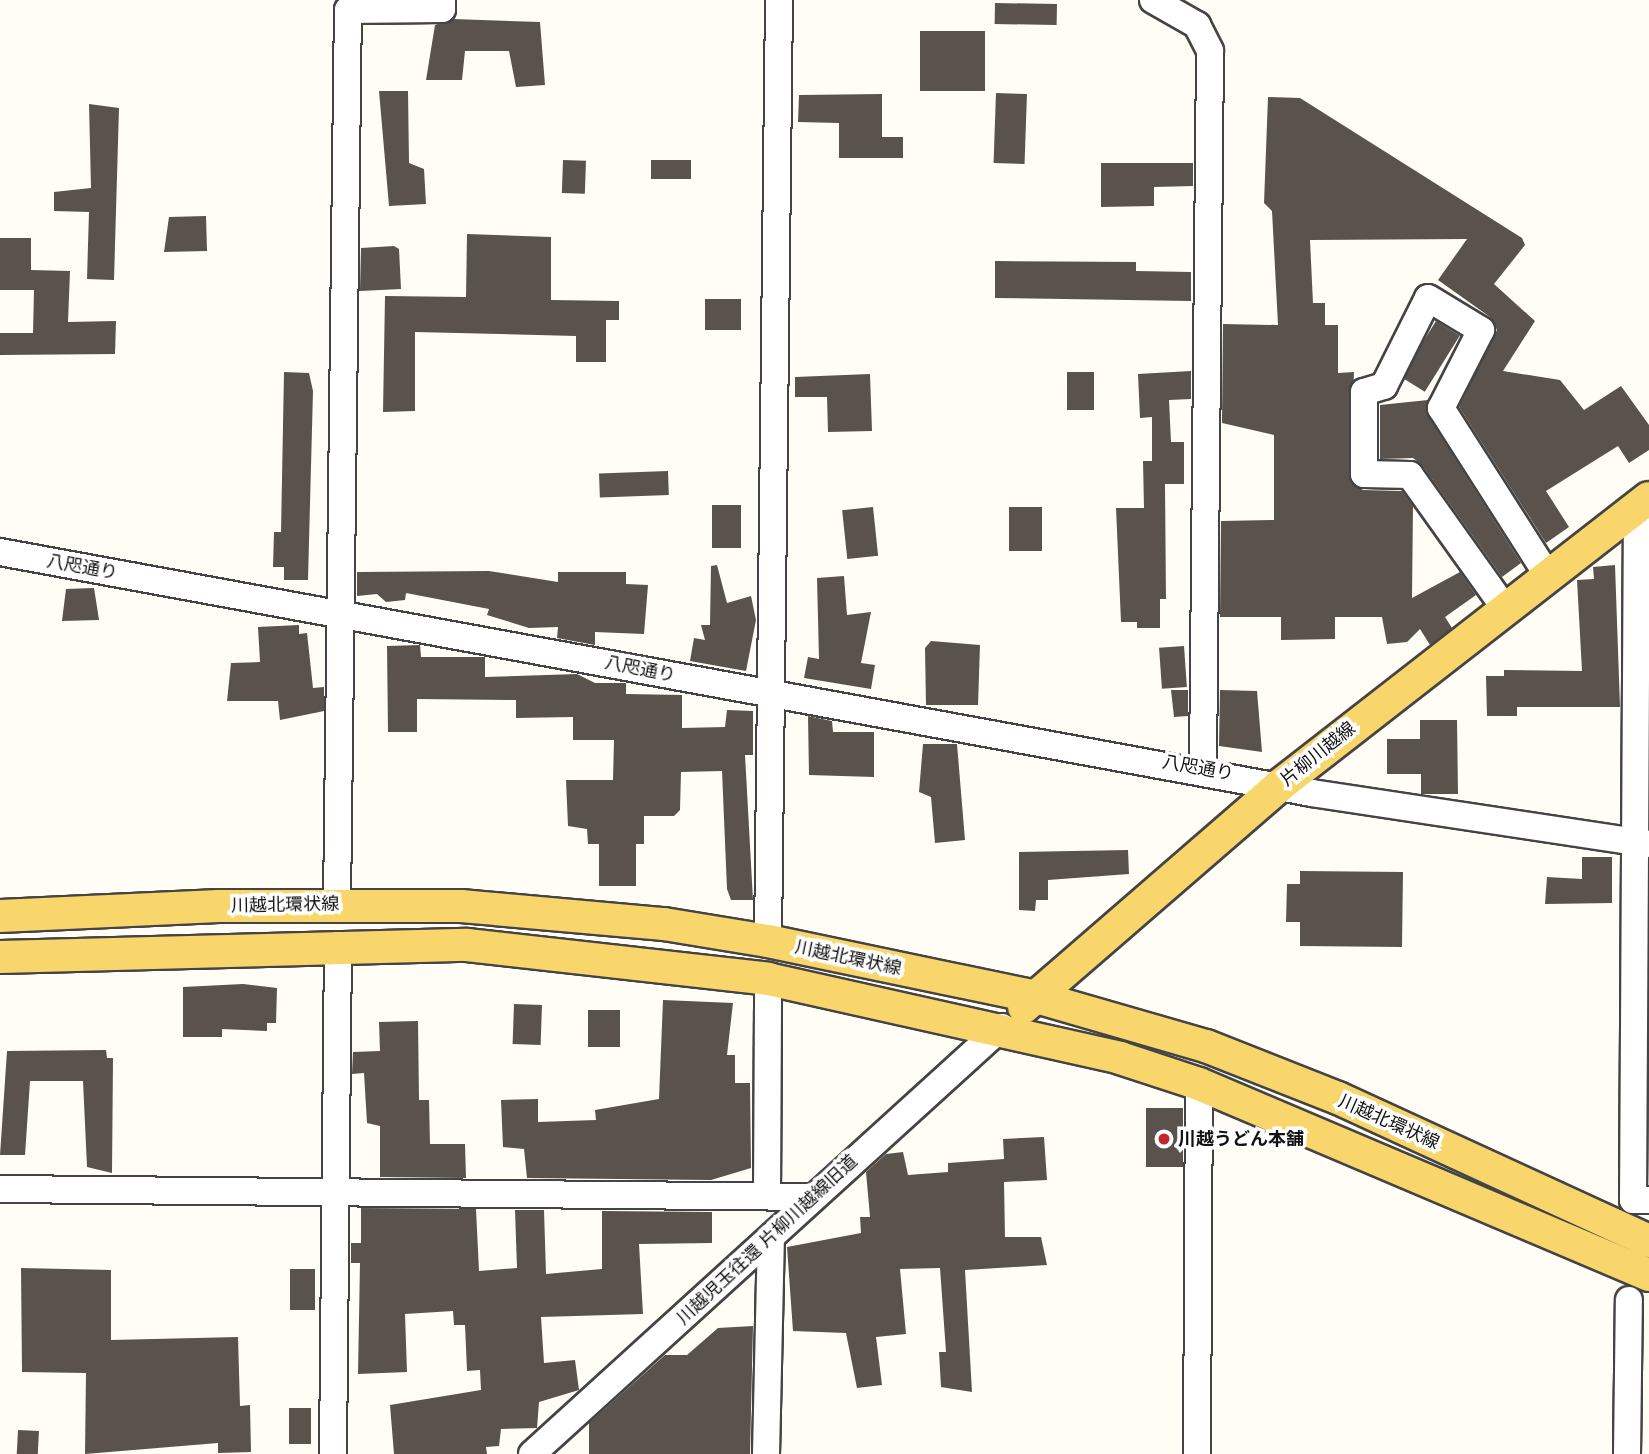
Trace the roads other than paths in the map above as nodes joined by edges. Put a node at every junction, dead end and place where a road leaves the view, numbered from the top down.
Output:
1 (442, 0) edge
2 (779, 0) edge
3 (1153, 0) edge
4 (1643, 502) edge
5 (0, 552) edge
6 (1548, 576) junction
7 (1504, 607) junction
8 (338, 611) junction
9 (770, 694) junction
10 (1203, 769) junction
11 (1280, 785) junction
12 (1640, 844) edge
13 (337, 905) junction
14 (0, 916) edge
15 (768, 941) junction
16 (338, 944) junction
17 (0, 957) edge
18 (768, 979) junction
19 (1036, 997) junction
20 (1002, 1027) junction
21 (1199, 1084) junction
22 (0, 1189) edge
23 (333, 1192) junction
24 (767, 1196) junction
25 (813, 1197) junction
26 (1649, 1200) edge
27 (771, 1239) junction
28 (1649, 1241) edge
29 (1649, 1275) edge
30 (1629, 1300) dead end
31 (333, 1454) edge
32 (532, 1454) edge
33 (766, 1454) edge
34 (1197, 1454) edge
35 (1627, 1454) edge

1 - 8 street
2 - 9 street
3 - 10 street
4 - 6 main road, 片柳川越線
4 - 12 street
5 - 8 street, 八咫通り
6 - 7 main road, 片柳川越線
6 - 7 street
7 - 11 main road, 片柳川越線
8 - 9 street, 八咫通り
8 - 13 street
9 - 10 street, 八咫通り
9 - 15 street
10 - 11 street, 八咫通り
11 - 12 street, 八咫通り
11 - 19 main road, 片柳川越線
12 - 26 street
13 - 14 main road, 川越北環状線
13 - 15 main road, 川越北環状線
15 - 19 main road, 川越北環状線
16 - 17 main road, 川越北環状線
16 - 18 main road, 川越北環状線
16 - 23 street
18 - 20 main road, 川越北環状線
18 - 24 street
19 - 20 main road, 片柳川越線
19 - 28 main road, 川越北環状線
20 - 21 main road, 川越北環状線
20 - 25 street, 川越児玉往還 片柳川越線旧道
21 - 29 main road, 川越北環状線
21 - 34 street
22 - 23 street
23 - 24 street
23 - 31 street
24 - 25 street
25 - 27 street, 川越児玉往還 片柳川越線旧道
27 - 32 street, 川越児玉往還 片柳川越線旧道
27 - 33 street
30 - 35 street

